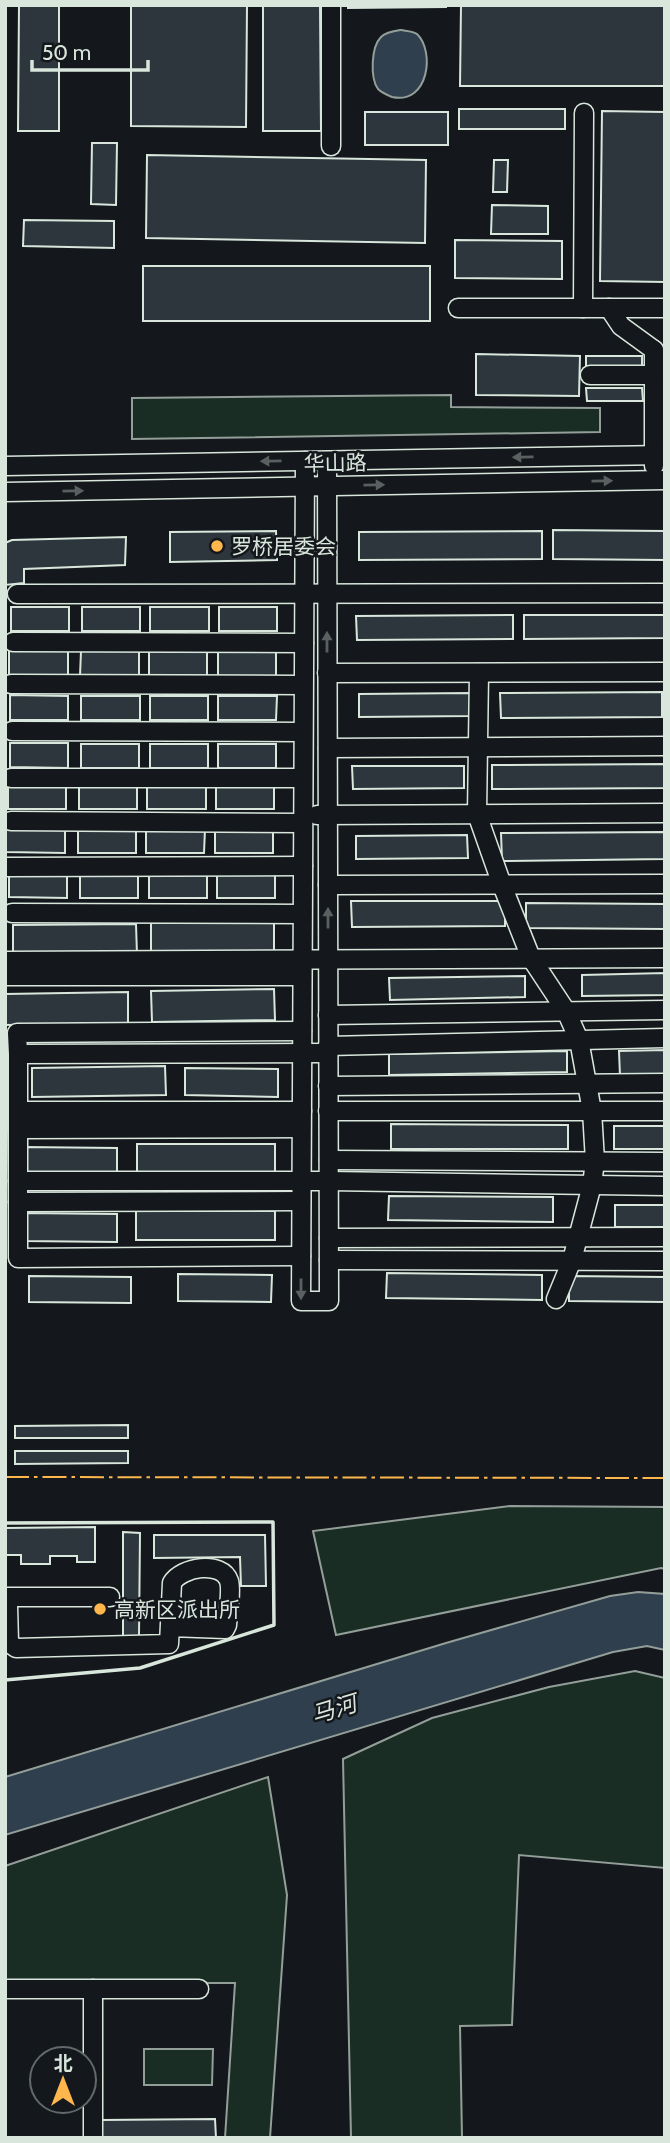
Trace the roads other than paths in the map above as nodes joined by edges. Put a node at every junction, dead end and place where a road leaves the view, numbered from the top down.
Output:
1 (331, 5) edge
2 (583, 113) dead end
3 (331, 146) dead end
4 (458, 308) dead end
5 (583, 308) junction
6 (610, 308) junction
7 (665, 308) edge
8 (660, 346) edge
9 (590, 375) dead end
10 (654, 375) junction
11 (660, 455) edge
12 (305, 461) junction
13 (327, 461) junction
14 (5, 466) edge
15 (660, 480) edge
16 (304, 486) junction
17 (327, 486) junction
18 (5, 492) edge
19 (665, 593) edge
20 (16, 594) dead end
21 (304, 594) junction
22 (327, 594) junction
23 (13, 642) dead end
24 (304, 643) junction
25 (665, 672) edge
26 (327, 673) junction
27 (479, 673) junction
28 (11, 684) dead end
29 (303, 685) junction
30 (12, 731) dead end
31 (303, 732) junction
32 (665, 746) edge
33 (478, 747) junction
34 (328, 748) junction
35 (11, 778) dead end
36 (303, 778) junction
37 (665, 813) edge
38 (477, 814) junction
39 (328, 815) junction
40 (303, 819) junction
41 (11, 821) dead end
42 (303, 866) junction
43 (5, 867) edge
44 (665, 884) edge
45 (328, 885) junction
46 (502, 885) junction
47 (12, 913) dead end
48 (302, 914) junction
49 (531, 958) junction
50 (665, 958) edge
51 (328, 959) junction
52 (5, 961) edge
53 (302, 967) junction
54 (5, 976) edge
55 (665, 1010) edge
56 (566, 1011) junction
57 (328, 1015) junction
58 (302, 1031) junction
59 (665, 1038) edge
60 (579, 1040) junction
61 (328, 1049) junction
62 (302, 1053) junction
63 (18, 1054) junction
64 (588, 1083) junction
65 (665, 1083) edge
66 (328, 1086) junction
67 (328, 1111) junction
68 (592, 1111) junction
69 (665, 1111) edge
70 (18, 1120) junction
71 (301, 1120) junction
72 (328, 1160) junction
73 (595, 1161) junction
74 (665, 1162) edge
75 (18, 1181) junction
76 (301, 1181) junction
77 (328, 1181) junction
78 (592, 1185) junction
79 (665, 1186) edge
80 (301, 1201) junction
81 (18, 1202) junction
82 (578, 1237) junction
83 (665, 1237) edge
84 (329, 1238) junction
85 (301, 1256) junction
86 (329, 1259) junction
87 (572, 1260) junction
88 (665, 1261) edge
89 (556, 1299) dead end
90 (5, 1597) edge
91 (110, 1597) dead end
92 (170, 1627) dead end
93 (5, 1989) edge
94 (93, 1989) junction
95 (199, 1989) dead end
96 (93, 2138) edge

1 - 3 street
2 - 5 street
4 - 5 street
5 - 6 street
6 - 7 street
6 - 8 street
8 - 10 street
9 - 10 street
10 - 11 street
11 -> 13 street, 华山路
11 - 15 street
12 - 13 street, 华山路
12 -> 14 street, 华山路
12 - 16 street
13 - 17 street
17 -> 15 street, 华山路
16 - 17 street, 华山路
18 -> 16 street, 华山路
16 - 21 street
17 - 22 street
19 - 22 street
20 - 21 street
21 - 22 street
21 - 24 street
26 -> 22 street
23 - 24 street
24 - 29 street
25 - 27 street
26 - 27 street
26 - 34 street
27 - 33 street
28 - 29 street
29 - 31 street
30 - 31 street
31 - 36 street
32 - 33 street
33 - 34 street
33 - 38 street
34 - 39 street
35 - 36 street
36 - 40 street
37 - 38 street
38 - 39 street
38 - 46 street
39 - 40 street
39 - 45 street
40 - 41 street
40 - 42 street
42 - 43 street
42 - 48 street
44 - 46 street
45 - 46 street
51 -> 45 street
46 - 49 street
47 - 48 street
48 - 53 street
49 - 50 street
49 - 51 street
49 - 56 street
51 - 53 street
51 - 57 street
52 - 53 street
53 - 54 street
53 - 58 street
55 - 56 street
56 - 57 street
56 - 60 street
57 - 61 street
58 - 62 street
58 - 63 street
59 - 60 street
60 - 61 street
60 - 64 street
61 - 62 street
61 - 66 street
62 - 63 street
62 - 71 street
63 - 70 street
64 - 65 street
64 - 66 street
64 - 68 street
66 - 67 street
67 - 68 street
67 - 72 street
68 - 69 street
68 - 73 street
70 - 71 street
70 - 75 street
71 - 76 street
72 - 73 street
72 - 77 street
73 - 74 street
73 - 78 street
75 - 76 street
75 - 81 street
76 - 77 street
76 - 80 street
77 - 78 street
77 - 84 street
78 - 79 street
78 - 82 street
80 - 81 street
80 - 85 street
81 - 85 street
82 - 83 street
82 - 84 street
82 - 87 street
84 - 86 street
85 -> 86 street
86 - 87 street
87 - 88 street
87 - 89 street
90 - 91 street
90 - 92 street
93 - 94 street
94 - 95 street
94 - 96 street

